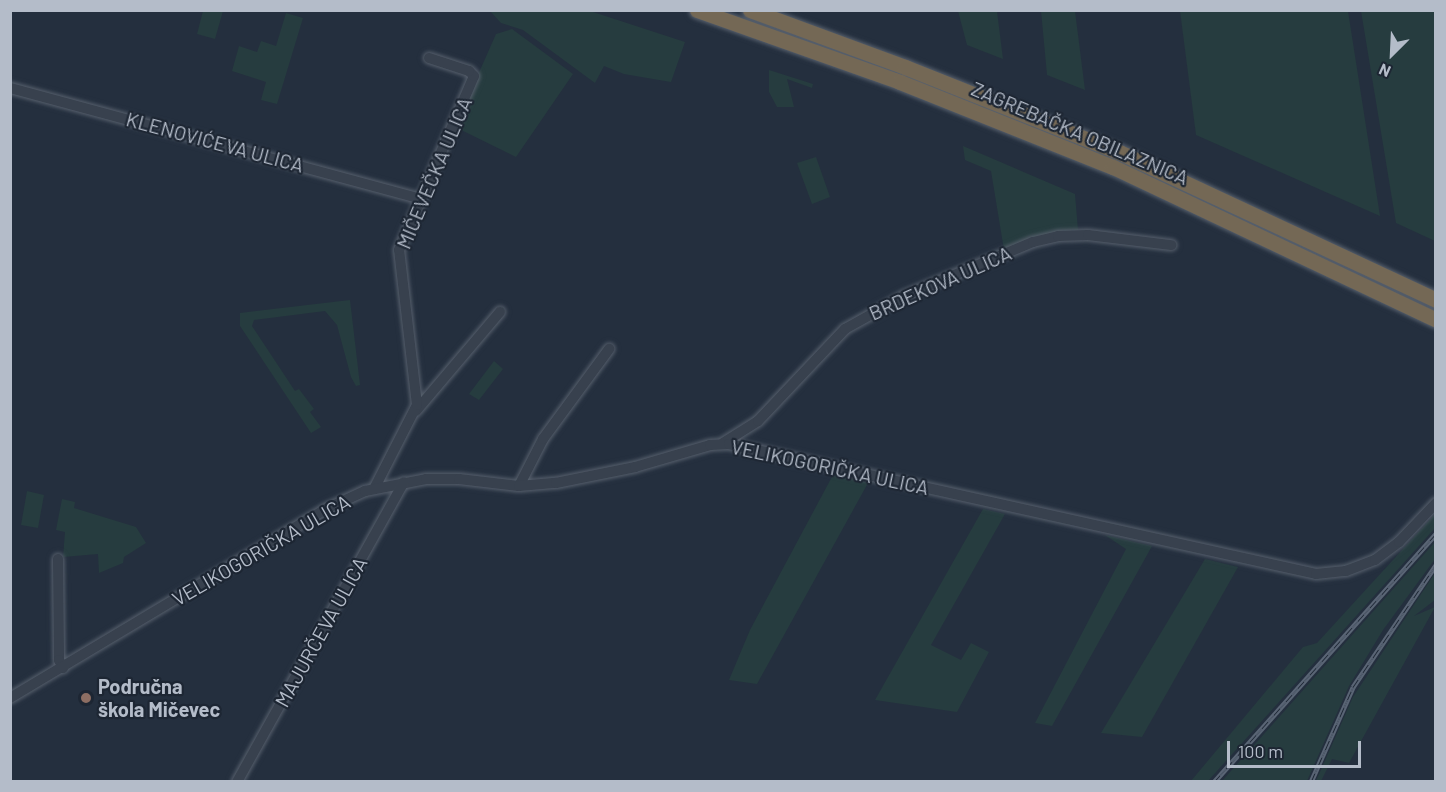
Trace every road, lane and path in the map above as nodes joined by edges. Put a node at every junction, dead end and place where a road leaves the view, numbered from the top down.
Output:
1 (697, 10) edge
2 (750, 10) edge
3 (429, 58) dead end
4 (10, 88) edge
5 (419, 198) junction
6 (1171, 245) dead end
7 (1436, 300) edge
8 (500, 312) dead end
9 (1436, 320) edge
10 (609, 349) dead end
11 (416, 412) junction
12 (720, 444) junction
13 (405, 482) junction
14 (519, 486) junction
15 (374, 489) junction
16 (1436, 503) edge
17 (58, 559) dead end
18 (63, 668) junction
19 (10, 698) edge
20 (237, 782) edge

1 - 9 highway, ZAGREBAČKA OBILAZNICA
2 - 7 highway, ZAGREBAČKA OBILAZNICA
3 - 5 street, MIČEVEČKA ULICA
4 - 5 street, KLENOVIĆEVA ULICA
5 - 11 street, MIČEVEČKA ULICA
6 - 12 street, BRDEKOVA ULICA
8 - 11 street
10 - 14 street
11 - 15 street
12 - 14 street, VELIKOGORIČKA ULICA
12 - 16 street, VELIKOGORIČKA ULICA
13 - 14 street, VELIKOGORIČKA ULICA
13 - 15 street, VELIKOGORIČKA ULICA
13 - 20 street, MAJURČEVA ULICA
15 - 18 street, VELIKOGORIČKA ULICA
17 - 18 street
18 - 19 street, VELIKOGORIČKA ULICA

